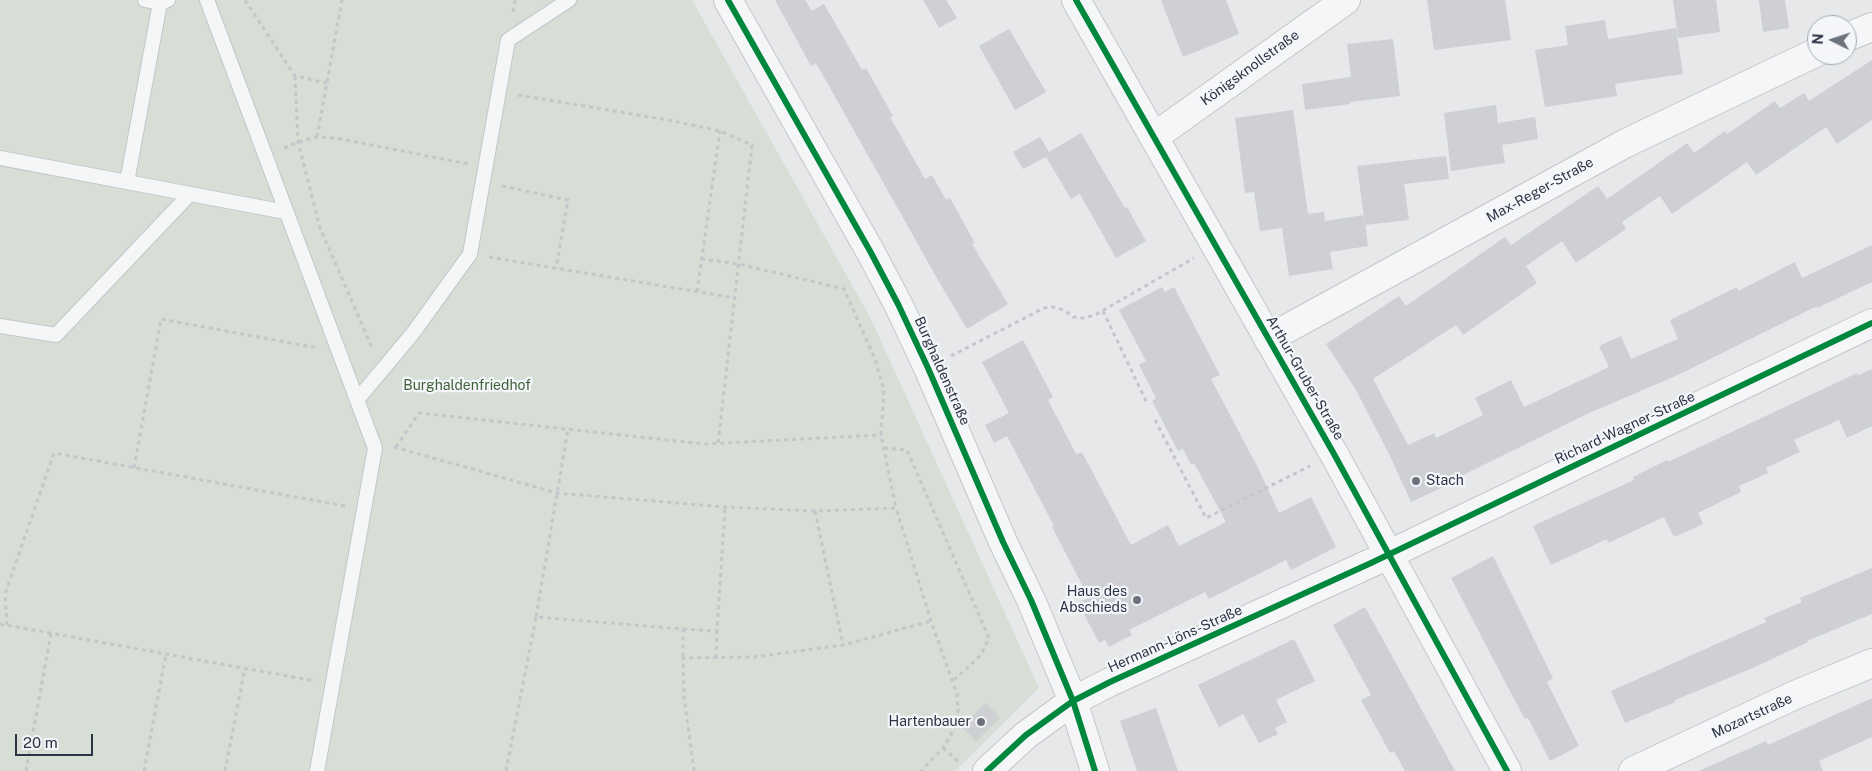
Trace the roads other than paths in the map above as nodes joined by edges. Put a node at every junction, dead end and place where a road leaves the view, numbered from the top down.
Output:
1 (145, 0) edge
2 (207, 0) edge
3 (569, 0) edge
4 (728, 0) edge
5 (1076, 0) edge
6 (1346, 0) edge
7 (164, 1) edge
8 (1872, 27) edge
9 (1857, 33) edge
10 (1807, 57) edge
11 (1154, 137) junction
12 (0, 158) edge
13 (127, 182) junction
14 (190, 194) junction
15 (286, 212) junction
16 (1872, 324) edge
17 (0, 326) edge
18 (1268, 339) junction
19 (357, 400) junction
20 (1388, 554) junction
21 (1872, 663) edge
22 (1073, 701) junction
23 (317, 771) edge
24 (987, 771) edge
25 (1096, 771) edge
26 (1506, 771) edge
27 (1633, 771) edge

1 - 7 lane
2 - 15 lane
3 - 19 lane
4 - 22 street, Burghaldenstraße
5 - 11 street, Arthur-Gruber-Straße
6 - 11 street, Königsknollstraße
7 - 13 lane
8 - 9 street
10 - 18 street, Max-Reger-Straße
11 - 18 street, Arthur-Gruber-Straße
12 - 13 lane
13 - 14 lane
14 - 15 lane
14 - 17 lane
15 - 19 lane
16 - 20 street, Richard-Wagner-Straße
18 - 20 street, Arthur-Gruber-Straße
19 - 23 lane
20 - 22 street, Hermann-Löns-Straße
20 - 26 street, Arthur-Gruber-Straße
21 - 27 street, Mozartstraße
22 - 24 street, Hermann-Löns-Straße
22 - 25 street, Burghaldenstraße

